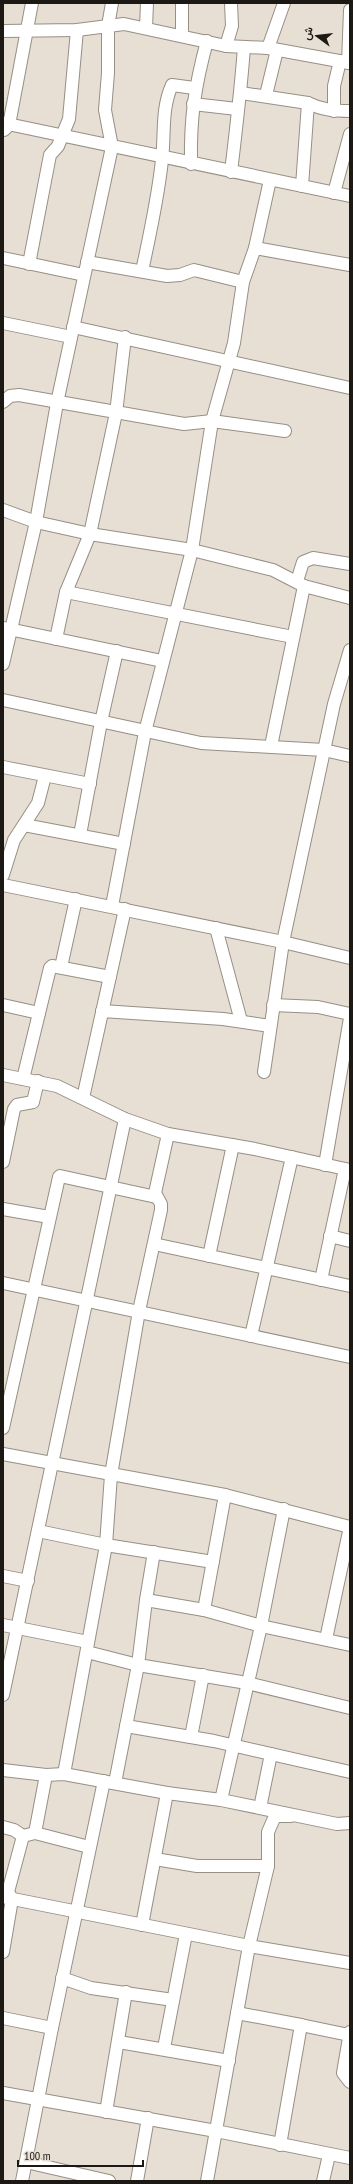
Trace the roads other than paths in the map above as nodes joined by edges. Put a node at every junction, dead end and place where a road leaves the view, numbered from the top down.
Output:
1 (32, 3) edge
2 (112, 3) edge
3 (147, 3) edge
4 (182, 3) edge
5 (232, 3) edge
6 (284, 3) edge
7 (350, 10) edge
8 (108, 26) junction
9 (146, 28) junction
10 (77, 30) junction
11 (3, 31) edge
12 (26, 32) junction
13 (182, 35) junction
14 (207, 41) junction
15 (226, 46) junction
16 (244, 47) junction
17 (272, 49) junction
18 (346, 62) edge
19 (194, 88) junction
20 (241, 93) junction
21 (266, 95) junction
22 (308, 103) junction
23 (193, 104) junction
24 (237, 109) junction
25 (334, 111) junction
26 (350, 111) edge
27 (5, 127) edge
28 (350, 134) edge
29 (61, 135) junction
30 (112, 147) junction
31 (162, 158) junction
32 (191, 164) junction
33 (231, 172) junction
34 (270, 180) junction
35 (302, 186) junction
36 (334, 193) junction
37 (350, 196) edge
38 (255, 248) junction
39 (3, 258) edge
40 (87, 262) junction
41 (29, 264) junction
42 (350, 265) edge
43 (142, 271) junction
44 (84, 275) junction
45 (242, 282) junction
46 (3, 323) edge
47 (72, 332) junction
48 (125, 337) junction
49 (230, 360) junction
50 (350, 388) edge
51 (3, 402) edge
52 (57, 403) junction
53 (116, 413) junction
54 (212, 421) junction
55 (285, 431) dead end
56 (3, 510) edge
57 (36, 522) junction
58 (90, 534) junction
59 (192, 550) junction
60 (350, 564) edge
61 (300, 583) junction
62 (66, 592) junction
63 (350, 598) edge
64 (176, 613) junction
65 (7, 628) edge
66 (56, 638) junction
67 (293, 638) junction
68 (350, 650) edge
69 (117, 651) junction
70 (162, 661) junction
71 (3, 664) edge
72 (3, 700) edge
73 (101, 722) junction
74 (145, 732) junction
75 (272, 746) junction
76 (324, 750) junction
77 (350, 756) edge
78 (3, 767) edge
79 (45, 776) junction
80 (90, 784) junction
81 (24, 825) junction
82 (80, 835) junction
83 (124, 844) junction
84 (3, 875) edge
85 (3, 885) edge
86 (76, 899) junction
87 (112, 906) junction
88 (125, 909) junction
89 (216, 928) junction
90 (283, 942) junction
91 (350, 958) edge
92 (61, 967) junction
93 (110, 977) junction
94 (3, 1005) edge
95 (274, 1005) junction
96 (102, 1010) junction
97 (39, 1013) junction
98 (350, 1014) edge
99 (350, 1018) edge
100 (241, 1022) junction
101 (270, 1026) junction
102 (264, 1072) dead end
103 (3, 1075) edge
104 (23, 1079) junction
105 (38, 1082) junction
106 (83, 1098) junction
107 (124, 1119) junction
108 (168, 1134) junction
109 (233, 1145) junction
110 (292, 1157) junction
111 (3, 1162) edge
112 (325, 1165) junction
113 (347, 1169) edge
114 (110, 1186) junction
115 (156, 1197) junction
116 (3, 1209) edge
117 (49, 1217) junction
118 (330, 1236) junction
119 (350, 1240) edge
120 (154, 1244) junction
121 (209, 1256) junction
122 (266, 1269) junction
123 (320, 1280) junction
124 (3, 1282) edge
125 (350, 1286) edge
126 (34, 1290) junction
127 (85, 1300) junction
128 (139, 1311) junction
129 (251, 1336) junction
130 (350, 1357) edge
131 (3, 1428) edge
132 (3, 1454) edge
133 (51, 1463) junction
134 (111, 1475) junction
135 (225, 1495) junction
136 (284, 1509) junction
137 (350, 1527) edge
138 (38, 1531) junction
139 (106, 1545) junction
140 (154, 1552) junction
141 (212, 1562) junction
142 (3, 1576) edge
143 (28, 1581) junction
144 (146, 1600) junction
145 (204, 1610) junction
146 (3, 1625) edge
147 (261, 1626) junction
148 (18, 1628) junction
149 (326, 1639) junction
150 (350, 1645) edge
151 (87, 1647) junction
152 (138, 1665) junction
153 (203, 1675) junction
154 (247, 1683) junction
155 (3, 1695) edge
156 (350, 1708) edge
157 (126, 1726) junction
158 (191, 1737) junction
159 (233, 1746) junction
160 (271, 1754) junction
161 (3, 1770) edge
162 (350, 1772) edge
163 (64, 1774) junction
164 (46, 1775) junction
165 (110, 1782) junction
166 (167, 1793) junction
167 (221, 1800) junction
168 (260, 1808) junction
169 (291, 1816) junction
170 (350, 1823) edge
171 (3, 1827) edge
172 (29, 1834) junction
173 (89, 1847) junction
174 (156, 1859) junction
175 (268, 1866) junction
176 (8, 1898) edge
177 (77, 1911) junction
178 (142, 1925) junction
179 (186, 1934) junction
180 (249, 1946) junction
181 (3, 1952) edge
182 (350, 1963) edge
183 (62, 1978) junction
184 (126, 1992) junction
185 (173, 2000) junction
186 (237, 2013) junction
187 (3, 2018) edge
188 (301, 2025) junction
189 (52, 2028) junction
190 (350, 2034) edge
191 (120, 2042) junction
192 (164, 2048) junction
193 (229, 2061) junction
194 (350, 2082) edge
195 (3, 2093) edge
196 (38, 2099) junction
197 (106, 2112) junction
198 (148, 2118) junction
199 (216, 2131) junction
200 (280, 2145) junction
201 (328, 2155) junction
202 (350, 2158) edge
203 (26, 2162) junction
204 (92, 2179) edge
205 (22, 2181) edge
206 (109, 2181) edge
207 (137, 2181) edge
208 (207, 2181) edge
209 (323, 2181) edge

1 - 12 street
2 - 8 street
3 - 9 street
4 - 13 street
5 - 15 street
6 - 17 street
7 - 18 street
8 - 9 street
8 - 10 street
8 - 30 street
9 - 13 street
10 - 12 street
10 - 29 street
11 - 12 street
12 - 27 street
13 - 14 street
14 - 15 street
14 - 19 street
15 - 16 street
16 - 17 street
16 - 20 street
17 - 18 street
17 - 21 street
18 - 25 street
19 - 23 street
19 - 31 street
20 - 21 street
20 - 24 street
21 - 22 street
22 - 25 street
22 - 35 street
23 - 24 street
23 - 32 street
24 - 33 street
25 - 26 street
27 - 29 street
28 - 36 street
29 - 30 street
29 - 41 street
30 - 31 street
30 - 40 street
31 - 32 street
31 - 43 street
32 - 33 street
33 - 34 street
34 - 35 street
34 - 38 street
35 - 36 street
36 - 37 street
38 - 42 street
38 - 45 street
39 - 41 street
40 - 43 street
40 - 44 street
41 - 44 street
43 - 45 street
44 - 47 street
45 - 49 street
46 - 47 street
47 - 48 street
47 - 52 street
48 - 49 street
48 - 53 street
49 - 50 street
49 - 54 street
51 - 52 street
52 - 53 street
52 - 57 street
53 - 54 street
53 - 58 street
54 - 55 street
54 - 59 street
56 - 57 street
57 - 58 street
57 - 65 street
58 - 59 street
58 - 62 street
59 - 61 street
59 - 64 street
60 - 61 street
61 - 63 street
61 - 67 street
62 - 64 street
62 - 66 street
64 - 67 street
64 - 70 street
65 - 66 street
65 - 71 street
66 - 69 street
67 - 75 street
68 - 76 street
69 - 70 street
69 - 73 street
70 - 74 street
72 - 73 street
73 - 74 street
73 - 80 street
74 - 75 street
74 - 83 street
75 - 76 street
76 - 77 street
76 - 90 street
78 - 79 street
79 - 80 street
79 - 81 street
80 - 82 street
81 - 82 street
81 - 84 street
82 - 83 street
83 - 87 street
85 - 86 street
86 - 87 street
86 - 92 street
87 - 88 street
88 - 89 street
88 - 93 street
89 - 90 street
89 - 100 street
90 - 91 street
90 - 95 street
92 - 93 street
92 - 97 street
93 - 96 street
94 - 97 street
95 - 98 street
95 - 101 street
96 - 100 street
96 - 106 street
97 - 104 street
99 - 112 street
100 - 101 street
101 - 102 street
103 - 104 street
104 - 105 street
105 - 106 street
105 - 111 street
106 - 107 street
107 - 108 street
107 - 114 street
108 - 109 street
108 - 115 street
109 - 110 street
109 - 121 street
110 - 112 street
110 - 122 street
112 - 113 street
113 - 118 street
114 - 115 street
114 - 117 street
114 - 127 street
115 - 120 street
116 - 117 street
117 - 126 street
118 - 119 street
118 - 123 street
120 - 121 street
120 - 128 street
121 - 122 street
122 - 123 street
122 - 129 street
123 - 125 street
124 - 126 street
126 - 127 street
126 - 131 street
127 - 128 street
127 - 133 street
128 - 129 street
128 - 134 street
129 - 130 street
132 - 133 street
133 - 134 street
133 - 138 street
134 - 135 street
134 - 139 street
135 - 136 street
135 - 141 street
136 - 137 street
136 - 147 street
137 - 149 street
138 - 139 street
138 - 143 street
139 - 140 street
139 - 151 street
140 - 141 street
140 - 144 street
141 - 145 street
142 - 143 street
143 - 148 street
144 - 145 street
144 - 152 street
145 - 147 street
146 - 148 street
147 - 149 street
147 - 154 street
148 - 151 street
148 - 155 street
149 - 150 street
151 - 152 street
151 - 163 street
152 - 153 street
152 - 157 street
153 - 154 street
153 - 158 street
154 - 156 street
154 - 159 street
157 - 158 street
157 - 165 street
158 - 159 street
159 - 160 street
159 - 167 street
160 - 162 street
160 - 168 street
161 - 164 street
163 - 164 street
163 - 165 street
164 - 172 street
165 - 166 street
165 - 173 street
166 - 167 street
166 - 174 street
167 - 168 street
168 - 169 street
169 - 170 street
169 - 175 street
171 - 172 street
172 - 173 street
172 - 176 street
173 - 177 street
174 - 175 street
174 - 178 street
175 - 180 street
176 - 177 street
176 - 181 street
177 - 178 street
177 - 183 street
178 - 179 street
179 - 180 street
179 - 185 street
180 - 182 street
180 - 186 street
183 - 184 street
183 - 189 street
184 - 185 street
184 - 191 street
185 - 192 street
186 - 188 street
186 - 193 street
187 - 189 street
188 - 190 street
188 - 200 street
189 - 196 street
190 - 194 street
191 - 192 street
191 - 197 street
192 - 193 street
193 - 199 street
195 - 196 street
196 - 197 street
196 - 203 street
197 - 198 street
198 - 199 street
198 - 207 street
199 - 200 street
199 - 208 street
200 - 201 street
201 - 202 street
201 - 209 street
203 - 204 street
203 - 205 street
204 - 206 street

